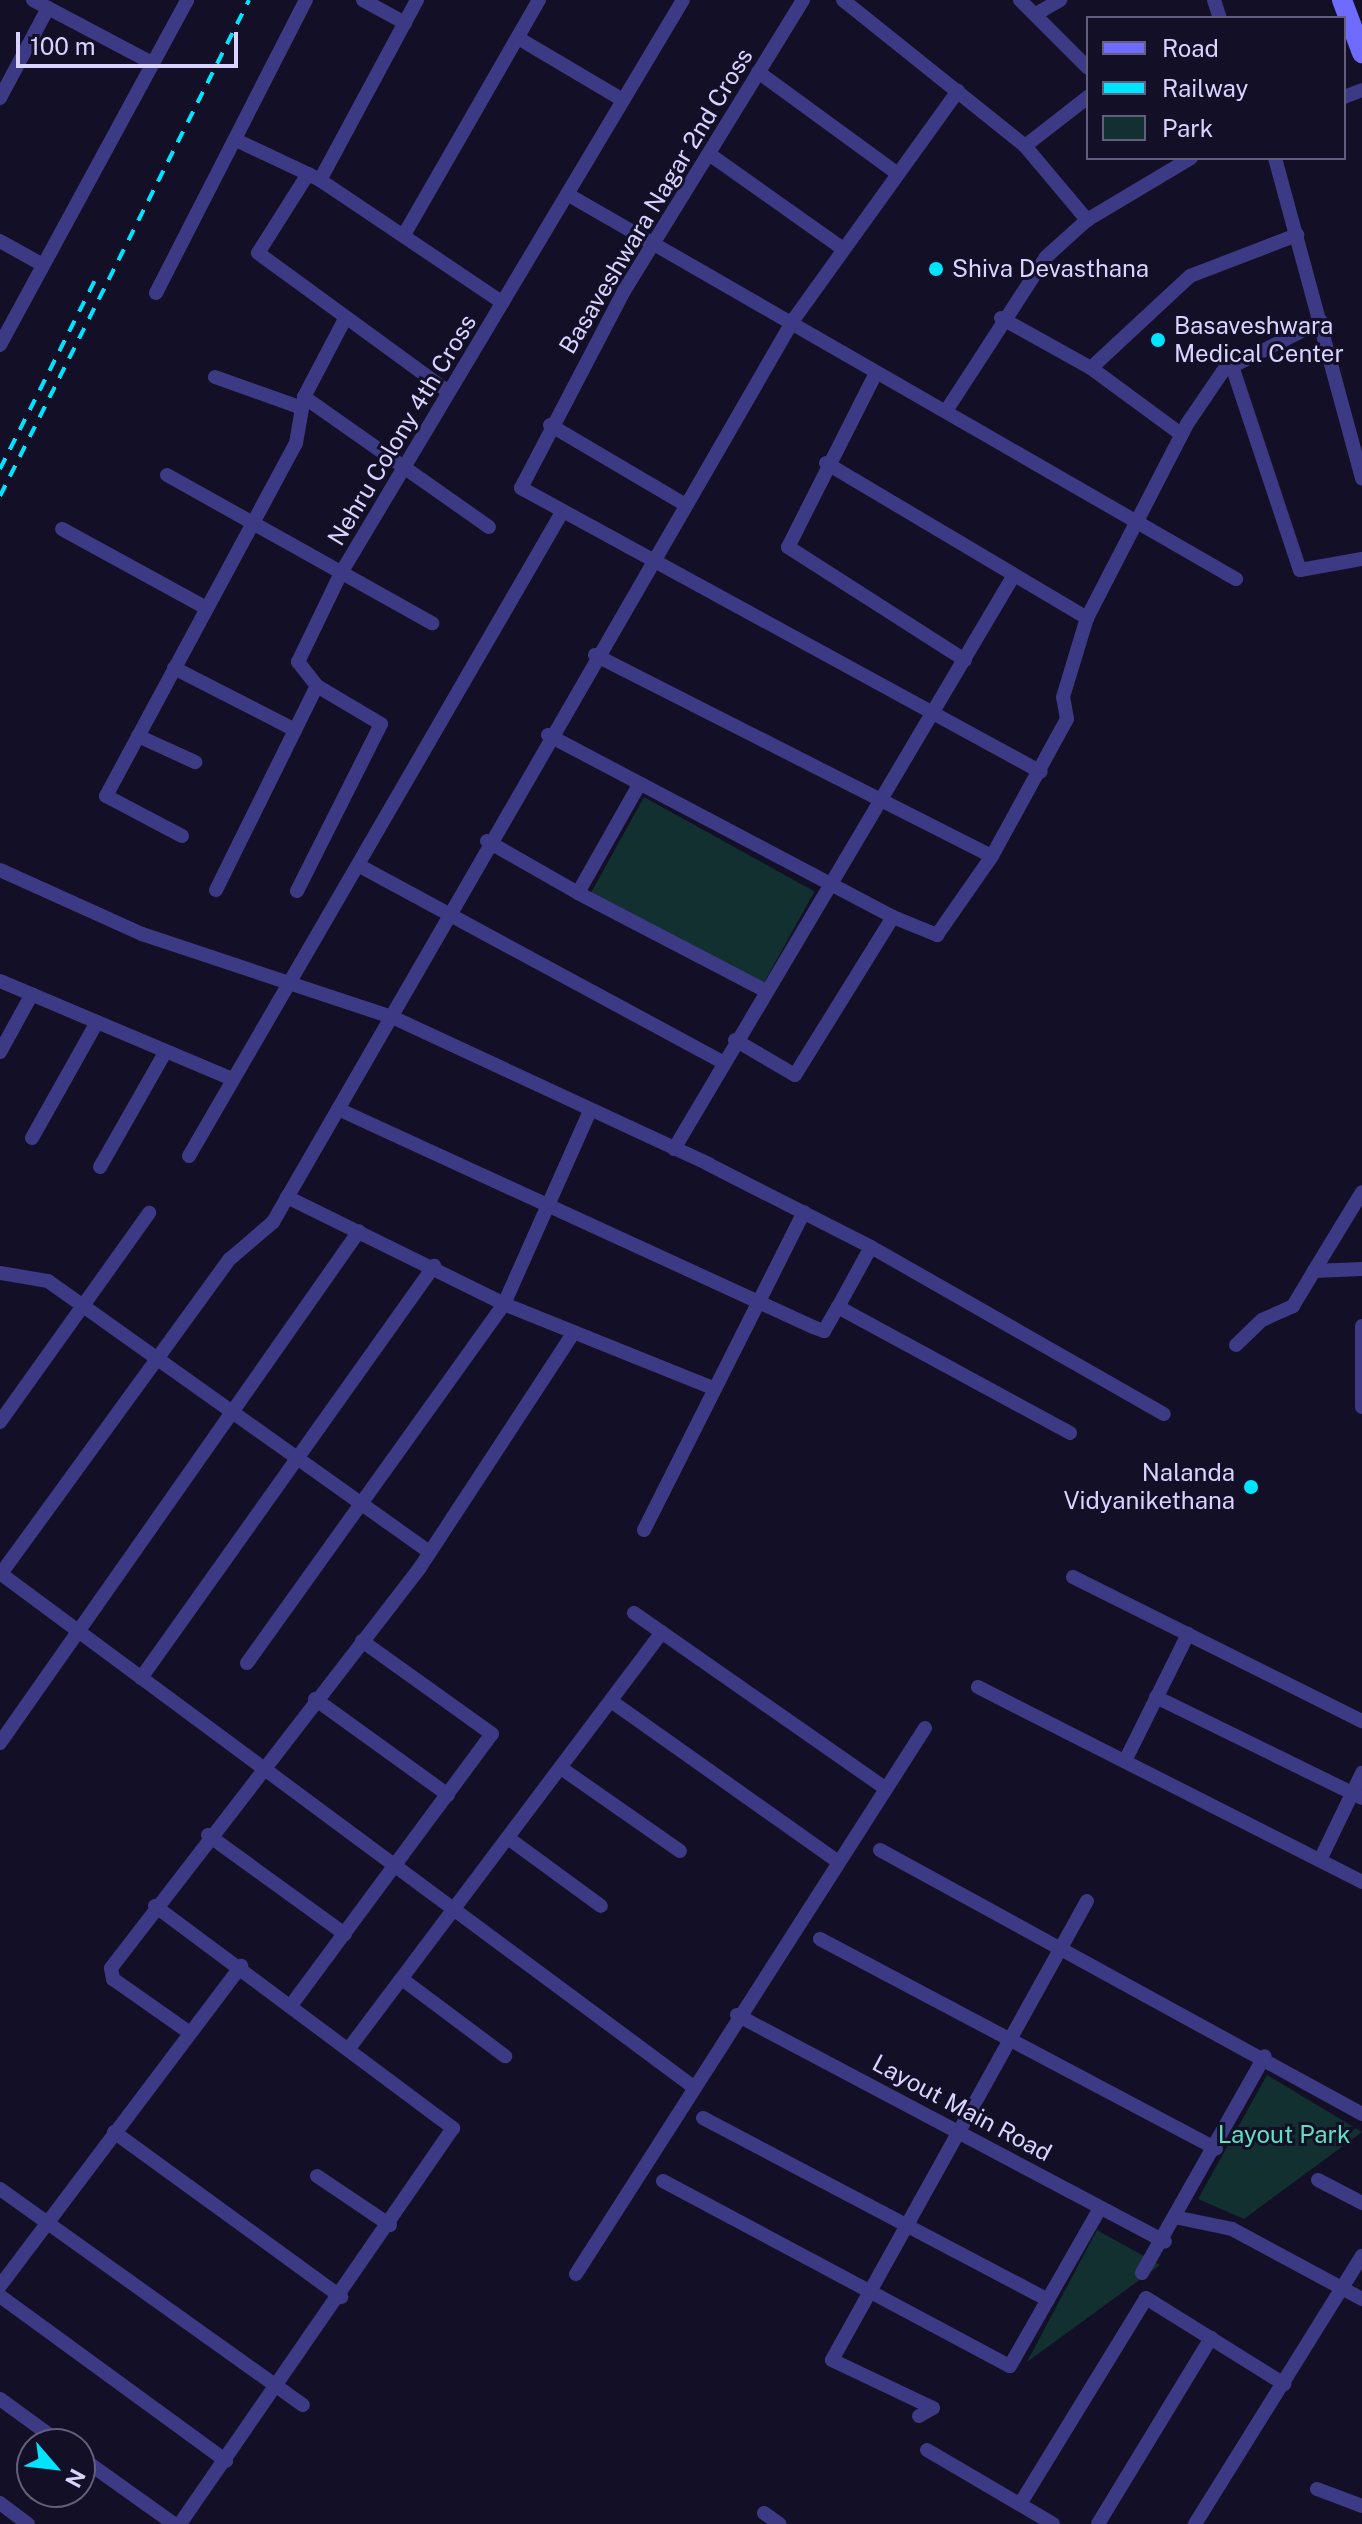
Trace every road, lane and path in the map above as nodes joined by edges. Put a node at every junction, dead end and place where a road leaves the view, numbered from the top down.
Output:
1 (33, 0) edge
2 (187, 0) edge
3 (306, 0) edge
4 (363, 0) edge
5 (417, 0) edge
6 (539, 0) edge
7 (683, 0) edge
8 (803, 0) edge
9 (843, 0) edge
10 (1020, 0) edge
11 (1060, 0) edge
12 (1342, 0) edge
13 (48, 8) junction
14 (1036, 14) junction
15 (405, 23) junction
16 (518, 38) junction
17 (1362, 53) edge
18 (152, 63) junction
19 (1086, 66) edge
20 (758, 72) junction
21 (958, 91) junction
22 (0, 98) edge
23 (1086, 99) edge
24 (623, 100) junction
25 (238, 141) junction
26 (1025, 146) junction
27 (709, 154) junction
28 (1188, 160) edge
29 (1276, 160) edge
30 (898, 174) junction
31 (314, 177) junction
32 (567, 194) junction
33 (1087, 220) junction
34 (405, 233) junction
35 (1297, 235) junction
36 (0, 241) edge
37 (652, 245) junction
38 (843, 249) junction
39 (43, 265) junction
40 (156, 293) dead end
41 (503, 303) junction
42 (1001, 318) junction
43 (345, 319) junction
44 (1321, 321) junction
45 (791, 324) junction
46 (0, 345) edge
47 (1232, 366) junction
48 (1091, 368) junction
49 (876, 373) junction
50 (215, 377) dead end
51 (447, 391) junction
52 (303, 402) junction
53 (948, 408) junction
54 (550, 425) junction
55 (1181, 434) junction
56 (1358, 452) edge
57 (826, 463) junction
58 (401, 471) junction
59 (167, 475) dead end
60 (1362, 478) edge
61 (684, 504) junction
62 (561, 514) junction
63 (1132, 520) junction
64 (252, 524) junction
65 (489, 527) dead end
66 (62, 529) dead end
67 (1362, 559) edge
68 (650, 561) junction
69 (341, 573) junction
70 (1014, 575) junction
71 (1236, 579) dead end
72 (206, 608) junction
73 (1087, 618) junction
74 (432, 623) dead end
75 (595, 655) junction
76 (965, 660) junction
77 (174, 668) junction
78 (317, 686) junction
79 (932, 715) junction
80 (295, 730) junction
81 (548, 735) junction
82 (138, 736) junction
83 (195, 762) dead end
84 (1041, 772) junction
85 (639, 785) junction
86 (883, 799) junction
87 (182, 836) dead end
88 (487, 841) junction
89 (992, 856) junction
90 (358, 865) junction
91 (0, 870) edge
92 (827, 883) junction
93 (216, 890) dead end
94 (297, 891) dead end
95 (578, 893) junction
96 (445, 915) junction
97 (893, 917) junction
98 (0, 981) edge
99 (284, 986) junction
100 (764, 990) junction
101 (32, 994) junction
102 (392, 1017) junction
103 (97, 1022) junction
104 (735, 1040) junction
105 (166, 1051) junction
106 (0, 1052) edge
107 (722, 1062) junction
108 (232, 1079) junction
109 (338, 1109) junction
110 (589, 1113) junction
111 (32, 1138) dead end
112 (674, 1149) junction
113 (189, 1156) dead end
114 (100, 1167) dead end
115 (1362, 1192) edge
116 (287, 1197) junction
117 (548, 1204) junction
118 (804, 1212) junction
119 (149, 1213) dead end
120 (359, 1231) junction
121 (871, 1247) junction
122 (434, 1266) junction
123 (1362, 1269) edge
124 (1314, 1271) junction
125 (0, 1273) edge
126 (757, 1302) junction
127 (504, 1304) junction
128 (83, 1306) junction
129 (838, 1307) junction
130 (1362, 1326) edge
131 (574, 1332) junction
132 (1236, 1345) dead end
133 (157, 1358) junction
134 (715, 1389) junction
135 (1362, 1407) edge
136 (233, 1412) junction
137 (1164, 1414) dead end
138 (0, 1422) edge
139 (1070, 1433) dead end
140 (298, 1460) junction
141 (361, 1504) junction
142 (644, 1530) dead end
143 (430, 1552) junction
144 (0, 1574) edge
145 (1073, 1577) dead end
146 (634, 1613) dead end
147 (78, 1631) junction
148 (662, 1632) junction
149 (1188, 1634) junction
150 (362, 1641) junction
151 (247, 1663) dead end
152 (141, 1678) junction
153 (978, 1687) dead end
154 (1156, 1697) junction
155 (315, 1699) junction
156 (611, 1701) junction
157 (1362, 1721) edge
158 (925, 1728) dead end
159 (0, 1743) edge
160 (1125, 1761) junction
161 (259, 1768) junction
162 (561, 1768) junction
163 (1362, 1773) edge
164 (885, 1788) junction
165 (448, 1795) junction
166 (1357, 1795) edge
167 (208, 1835) junction
168 (508, 1838) junction
169 (880, 1850) dead end
170 (680, 1851) dead end
171 (1320, 1860) junction
172 (838, 1862) junction
173 (394, 1867) junction
174 (1362, 1882) edge
175 (1087, 1901) dead end
176 (155, 1906) junction
177 (601, 1906) dead end
178 (453, 1911) junction
179 (345, 1934) junction
180 (820, 1939) dead end
181 (1061, 1948) junction
182 (241, 1966) junction
183 (402, 1979) junction
184 (292, 2004) junction
185 (737, 2015) junction
186 (190, 2033) junction
187 (1010, 2040) junction
188 (350, 2047) junction
189 (505, 2056) dead end
190 (1265, 2056) junction
191 (691, 2085) junction
192 (1362, 2114) edge
193 (703, 2118) dead end
194 (114, 2132) junction
195 (962, 2132) junction
196 (1216, 2149) junction
197 (317, 2176) dead end
198 (1318, 2180) dead end
199 (663, 2181) dead end
200 (0, 2189) edge
201 (1362, 2203) edge
202 (1100, 2208) junction
203 (1179, 2218) junction
204 (46, 2221) junction
205 (390, 2225) junction
206 (909, 2226) junction
207 (1165, 2242) junction
208 (1362, 2256) edge
209 (1142, 2273) dead end
210 (576, 2274) dead end
211 (0, 2286) edge
212 (874, 2290) junction
213 (1342, 2292) junction
214 (0, 2296) edge
215 (341, 2297) junction
216 (1362, 2299) edge
217 (1048, 2300) junction
218 (1211, 2338) junction
219 (1284, 2384) junction
220 (279, 2388) junction
221 (0, 2399) edge
222 (303, 2405) dead end
223 (919, 2416) dead end
224 (40, 2428) edge
225 (927, 2450) dead end
226 (226, 2461) junction
227 (96, 2468) edge
228 (1317, 2489) dead end
229 (0, 2503) edge
230 (1020, 2504) junction
231 (1362, 2506) edge
232 (764, 2513) dead end
233 (28, 2524) edge
234 (177, 2524) edge
235 (780, 2524) edge
236 (1053, 2524) edge
237 (1098, 2524) edge
238 (1195, 2524) edge

1 - 13 street
2 - 18 street
3 - 25 street
4 - 15 street
5 - 15 street
6 - 16 street
7 - 24 street, Nehru Colony 4th Cross
8 - 20 street, Basaveshwara Nagar 2nd Cross
9 - 21 street
10 - 14 street
11 - 14 street
12 - 17 main road
13 - 18 street
13 - 22 street
14 - 19 street
15 - 31 street
16 - 24 street
16 - 34 street
18 - 39 street
20 - 27 street, Basaveshwara Nagar 2nd Cross
20 - 30 street
21 - 26 street
21 - 30 street
23 - 26 street
24 - 32 street, Nehru Colony 4th Cross
25 - 31 street
25 - 40 street
26 - 33 street
27 - 37 street, Basaveshwara Nagar 2nd Cross
27 - 38 street
28 - 33 street
29 - 35 street
30 - 38 street
31 - 34 street
31 - 43 street
32 - 37 street
32 - 41 street, Nehru Colony 4th Cross
33 - 42 street
34 - 41 street
35 - 44 street
35 - 48 street
36 - 39 street
37 - 45 street
37 - 54 street, Basaveshwara Nagar 2nd Cross
38 - 45 street
39 - 46 street
41 - 51 street, Nehru Colony 4th Cross
42 - 48 street
42 - 53 street
43 - 51 street
43 - 52 street
44 - 47 street
44 - 56 street
45 - 49 street
45 - 61 street
47 - 55 street
47 - 67 street
48 - 55 street
49 - 53 street
49 - 57 street
50 - 52 street
51 - 58 street, Nehru Colony 4th Cross
52 - 58 street
52 - 64 street
53 - 63 street
54 - 61 street
54 - 62 street, Basaveshwara Nagar 2nd Cross
55 - 63 street
56 - 60 street
57 - 70 street
57 - 76 street
58 - 65 street
58 - 69 street, Nehru Colony 4th Cross
59 - 64 street
61 - 68 street
62 - 68 street
62 - 90 street
63 - 71 street
63 - 73 street
64 - 69 street
64 - 72 street
66 - 72 street
68 - 75 street
68 - 79 street
69 - 74 street
69 - 78 street, Nehru Colony 4th Cross
70 - 73 street
70 - 76 street
72 - 77 street
73 - 84 street
75 - 81 street
75 - 86 street
76 - 79 street
77 - 80 street
77 - 82 street
78 - 80 street
78 - 94 street
79 - 84 street
79 - 86 street
80 - 93 street
81 - 85 street
81 - 88 street
82 - 83 street
82 - 87 street
84 - 89 street
85 - 92 street
85 - 95 street
86 - 89 street
86 - 92 street
88 - 95 street
88 - 96 street
89 - 97 street
90 - 96 street
90 - 99 street
91 - 99 street
92 - 97 street
92 - 100 street
95 - 100 street
96 - 102 street
96 - 107 street
97 - 104 street
98 - 101 street
99 - 102 street
99 - 108 street
100 - 104 street
101 - 103 street
101 - 106 street
102 - 109 street
102 - 110 street
103 - 105 street
103 - 111 street
104 - 107 street
105 - 108 street
105 - 114 street
107 - 112 street
108 - 113 street
109 - 116 street
109 - 117 street
110 - 112 street
110 - 117 street
112 - 118 street
115 - 124 street
116 - 120 street
116 - 133 street
117 - 126 street
117 - 127 street
118 - 121 street
118 - 126 street
119 - 128 street
120 - 122 street
120 - 136 street
121 - 129 street
121 - 137 street
122 - 127 street
122 - 140 street
123 - 124 street
124 - 132 street
125 - 128 street
126 - 129 street
126 - 134 street
127 - 131 street
127 - 141 street
128 - 133 street
128 - 138 street
129 - 139 street
130 - 135 street
131 - 134 street
131 - 143 street
133 - 136 street
133 - 144 street
134 - 142 street
136 - 140 street
136 - 147 street
140 - 141 street
140 - 152 street
141 - 143 street
141 - 151 street
143 - 150 street
144 - 147 street
145 - 149 street
146 - 148 street
147 - 152 street
147 - 159 street
148 - 156 street
148 - 164 street
149 - 154 street
149 - 157 street
150 - 155 street
150 - 165 street
152 - 161 street
153 - 160 street
154 - 160 street
154 - 166 street
155 - 161 street
155 - 165 street
156 - 162 street
156 - 172 street
158 - 164 street
160 - 171 street
161 - 167 street
161 - 173 street
162 - 168 street
162 - 170 street
163 - 166 street
164 - 172 street
165 - 173 street
166 - 171 street
167 - 176 street
167 - 179 street
168 - 177 street
168 - 178 street
169 - 181 street
171 - 174 street
172 - 185 street
173 - 178 street
173 - 179 street
175 - 181 street
176 - 182 street
176 - 186 street
178 - 183 street
178 - 191 street
179 - 184 street
180 - 187 street
181 - 187 street
181 - 190 street
182 - 184 street
182 - 186 street
183 - 188 street
183 - 189 street
184 - 188 street
185 - 191 street
185 - 195 street, Layout Main Road
186 - 194 street
187 - 195 street
187 - 196 street
188 - 205 street
190 - 192 street
190 - 196 street
191 - 210 street
193 - 206 street
194 - 204 street
194 - 215 street
195 - 202 street, Layout Main Road
195 - 206 street
196 - 203 street
197 - 205 street
198 - 201 street
199 - 212 street
200 - 204 street
202 - 207 street, Layout Main Road
202 - 217 street
203 - 207 street
203 - 213 street
204 - 211 street
204 - 220 street
205 - 215 street
206 - 212 street
206 - 217 street
207 - 209 street
208 - 213 street
212 - 217 street
212 - 223 street
213 - 216 street
213 - 219 street
214 - 226 street
215 - 220 street
218 - 219 street
218 - 230 street
218 - 237 street
219 - 238 street
220 - 222 street
220 - 226 street
221 - 224 street
225 - 230 street
226 - 234 street
227 - 234 street
228 - 231 street
229 - 233 street
230 - 236 street
232 - 235 street

